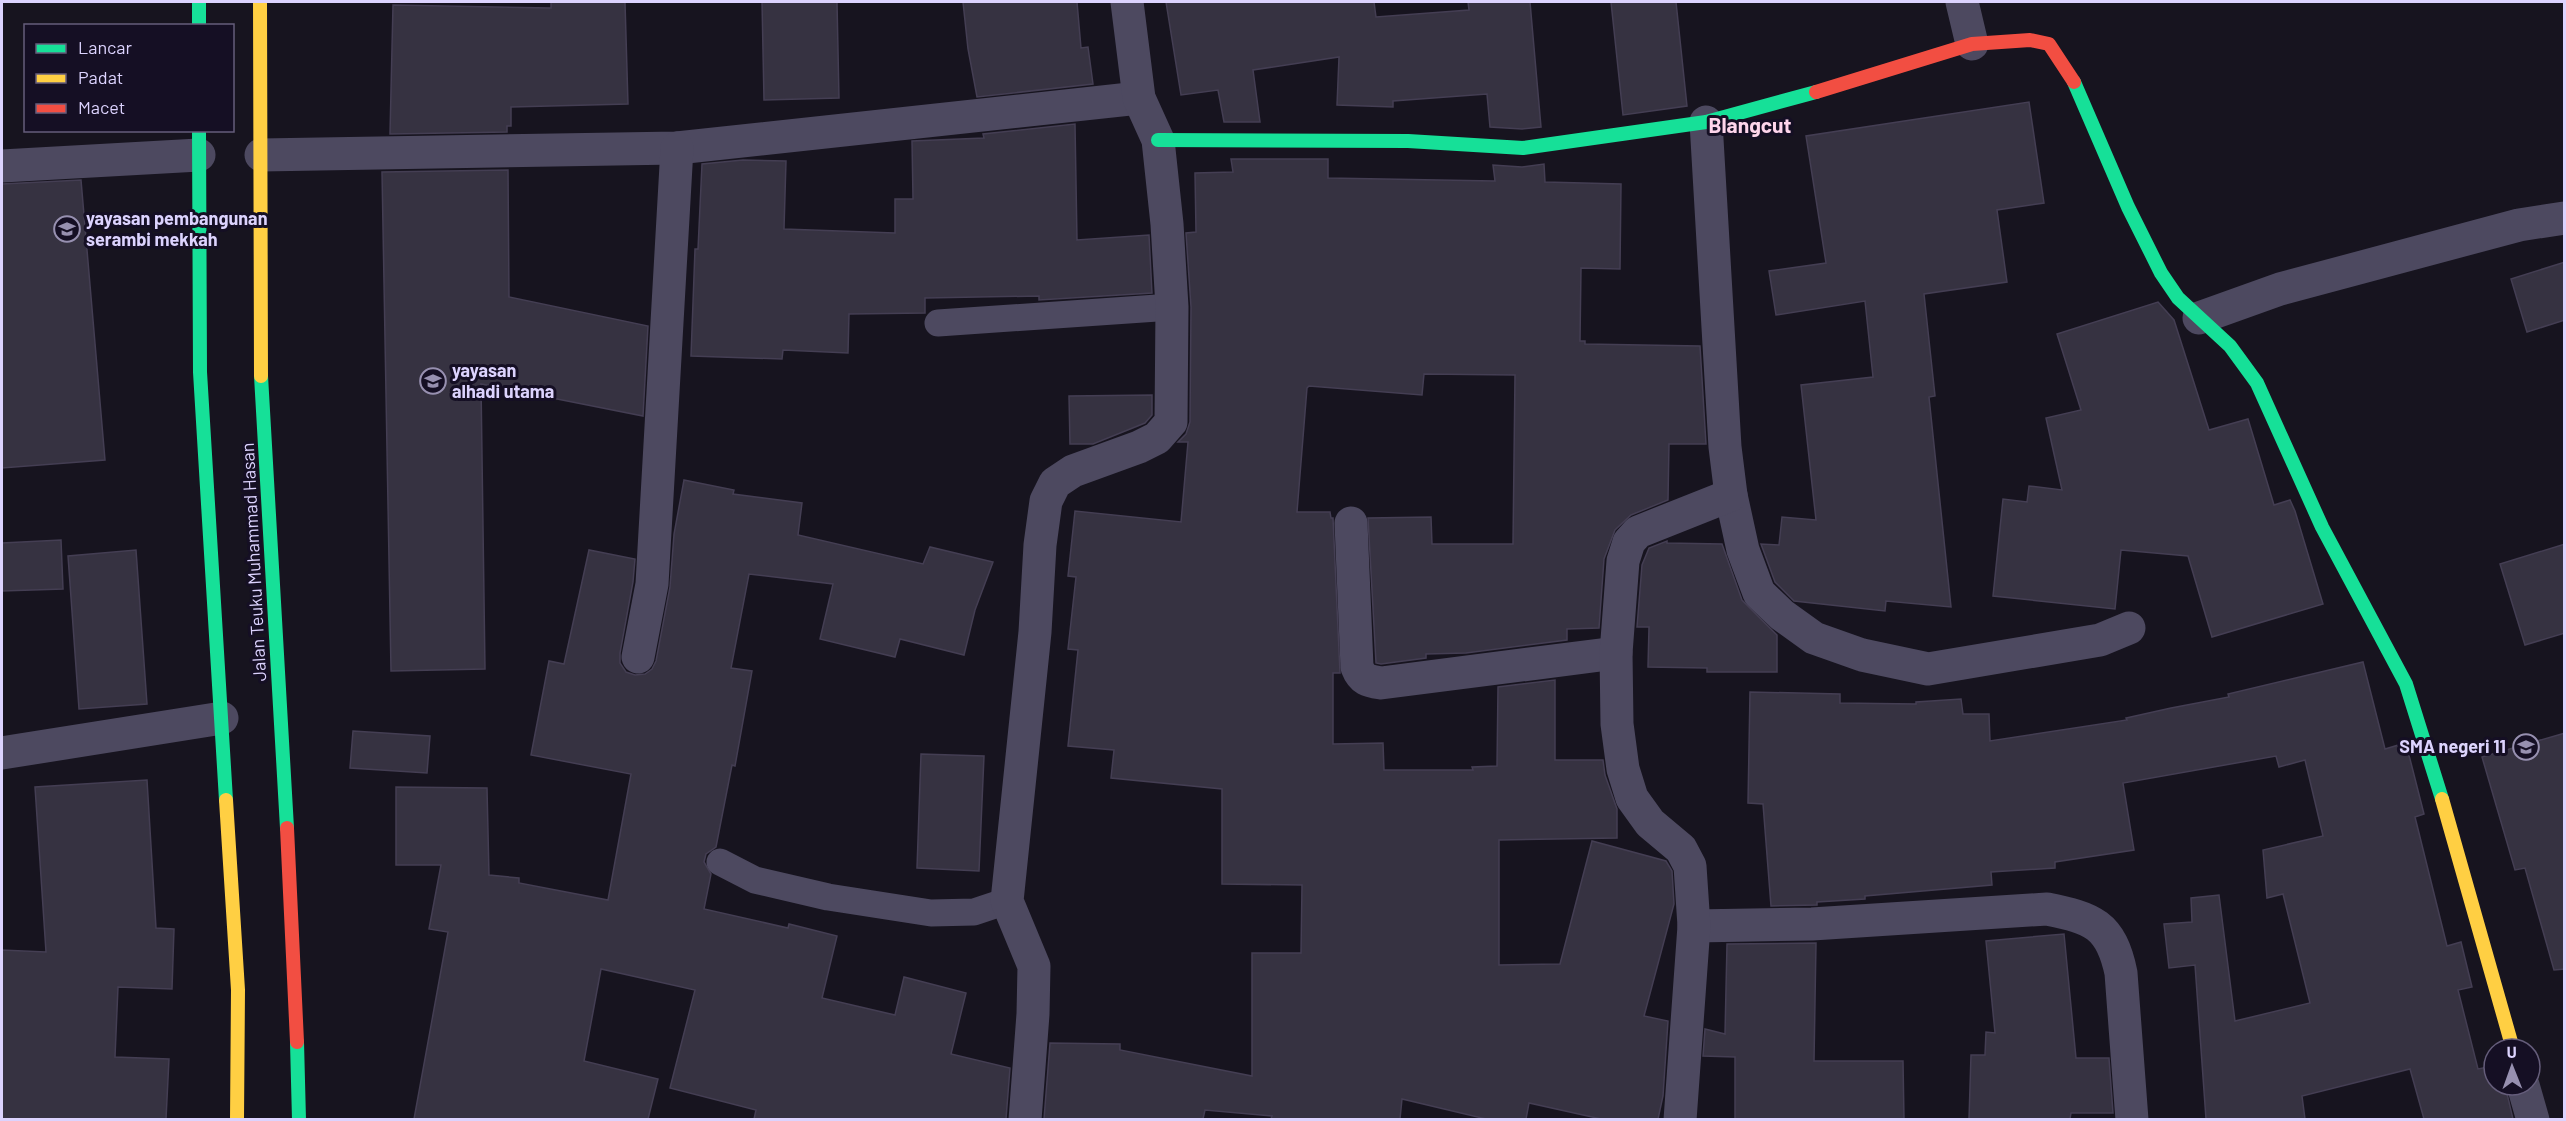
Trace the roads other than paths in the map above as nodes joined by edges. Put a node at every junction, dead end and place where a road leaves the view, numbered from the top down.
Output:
1 (199, 2) edge
2 (260, 2) edge
3 (1127, 2) edge
4 (1962, 2) edge
5 (199, 24) edge
6 (1972, 44) junction
7 (1139, 98) junction
8 (1706, 122) junction
9 (1158, 140) junction
10 (199, 142) edge
11 (676, 148) junction
12 (261, 155) junction
13 (2, 166) edge
14 (2565, 218) edge
15 (1172, 307) junction
16 (2199, 318) junction
17 (938, 323) dead end
18 (1731, 495) junction
19 (1351, 522) dead end
20 (2129, 628) dead end
21 (1616, 653) junction
22 (638, 657) dead end
23 (222, 718) junction
24 (2, 753) edge
25 (720, 862) dead end
26 (1007, 901) junction
27 (1694, 926) junction
28 (2510, 1037) edge
29 (2527, 1097) edge
30 (237, 1119) edge
31 (299, 1119) edge
32 (1025, 1119) edge
33 (1680, 1119) edge
34 (2132, 1119) edge
35 (2533, 1119) edge

1 - 5 main road
2 - 12 main road, Jalan Teuku Muhammad Hasan
3 - 7 street
4 - 6 street
6 - 8 main road
6 - 16 main road
7 - 9 street
7 - 11 street
8 - 9 main road
8 - 18 street
9 - 15 street
10 - 13 street
10 - 23 main road
11 - 12 street
11 - 22 street
12 - 31 main road, Jalan Teuku Muhammad Hasan
14 - 16 street
15 - 17 lane
15 - 26 street
16 - 28 main road
18 - 20 street
18 - 21 street
19 - 21 street
21 - 27 street
23 - 24 street
23 - 30 main road
25 - 26 lane
26 - 32 street
27 - 33 street
27 - 34 street
29 - 35 street

